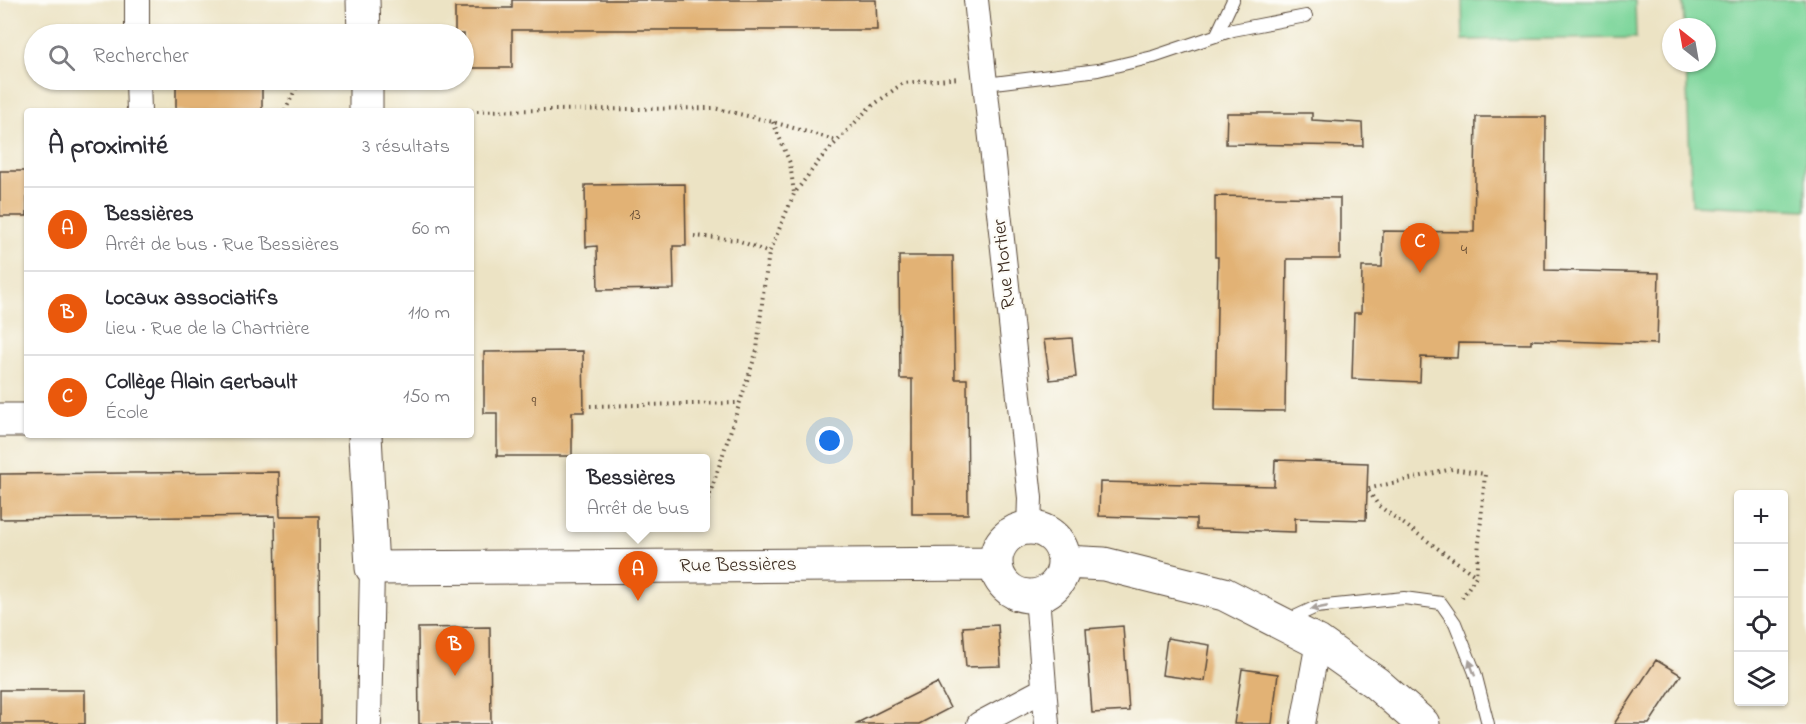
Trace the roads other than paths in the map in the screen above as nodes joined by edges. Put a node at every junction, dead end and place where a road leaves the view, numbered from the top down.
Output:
1 (137, 0) edge
2 (363, 0) edge
3 (976, 0) edge
4 (1233, 0) edge
5 (1306, 16) dead end
6 (137, 24) edge
7 (364, 24) edge
8 (1216, 36) junction
9 (985, 80) junction
10 (138, 90) edge
11 (358, 90) edge
12 (138, 108) edge
13 (365, 108) edge
14 (0, 420) edge
15 (24, 420) edge
16 (365, 438) edge
17 (1029, 528) junction
18 (1064, 562) junction
19 (995, 564) junction
20 (372, 568) junction
21 (1037, 596) junction
22 (1282, 623) junction
23 (1318, 642) junction
24 (1043, 690) junction
25 (369, 724) edge
26 (979, 724) edge
27 (1047, 724) edge
28 (1303, 724) edge
29 (1423, 724) edge
30 (1488, 724) edge

1 - 6 street
2 - 7 street
3 - 9 street, Rue Mortier
4 - 8 lane
5 - 8 lane
8 - 9 lane
9 - 17 street, Rue Mortier
10 - 12 street
11 - 13 street
14 - 15 street
16 - 20 street
17 - 18 street
17 - 19 street
18 - 21 street
18 - 22 street
19 - 20 street, Rue Bessières
19 - 21 street
20 - 25 street
21 - 24 street
22 - 23 street
30 -> 22 lane
23 - 28 street
23 - 29 street
24 - 26 street
24 - 27 street

